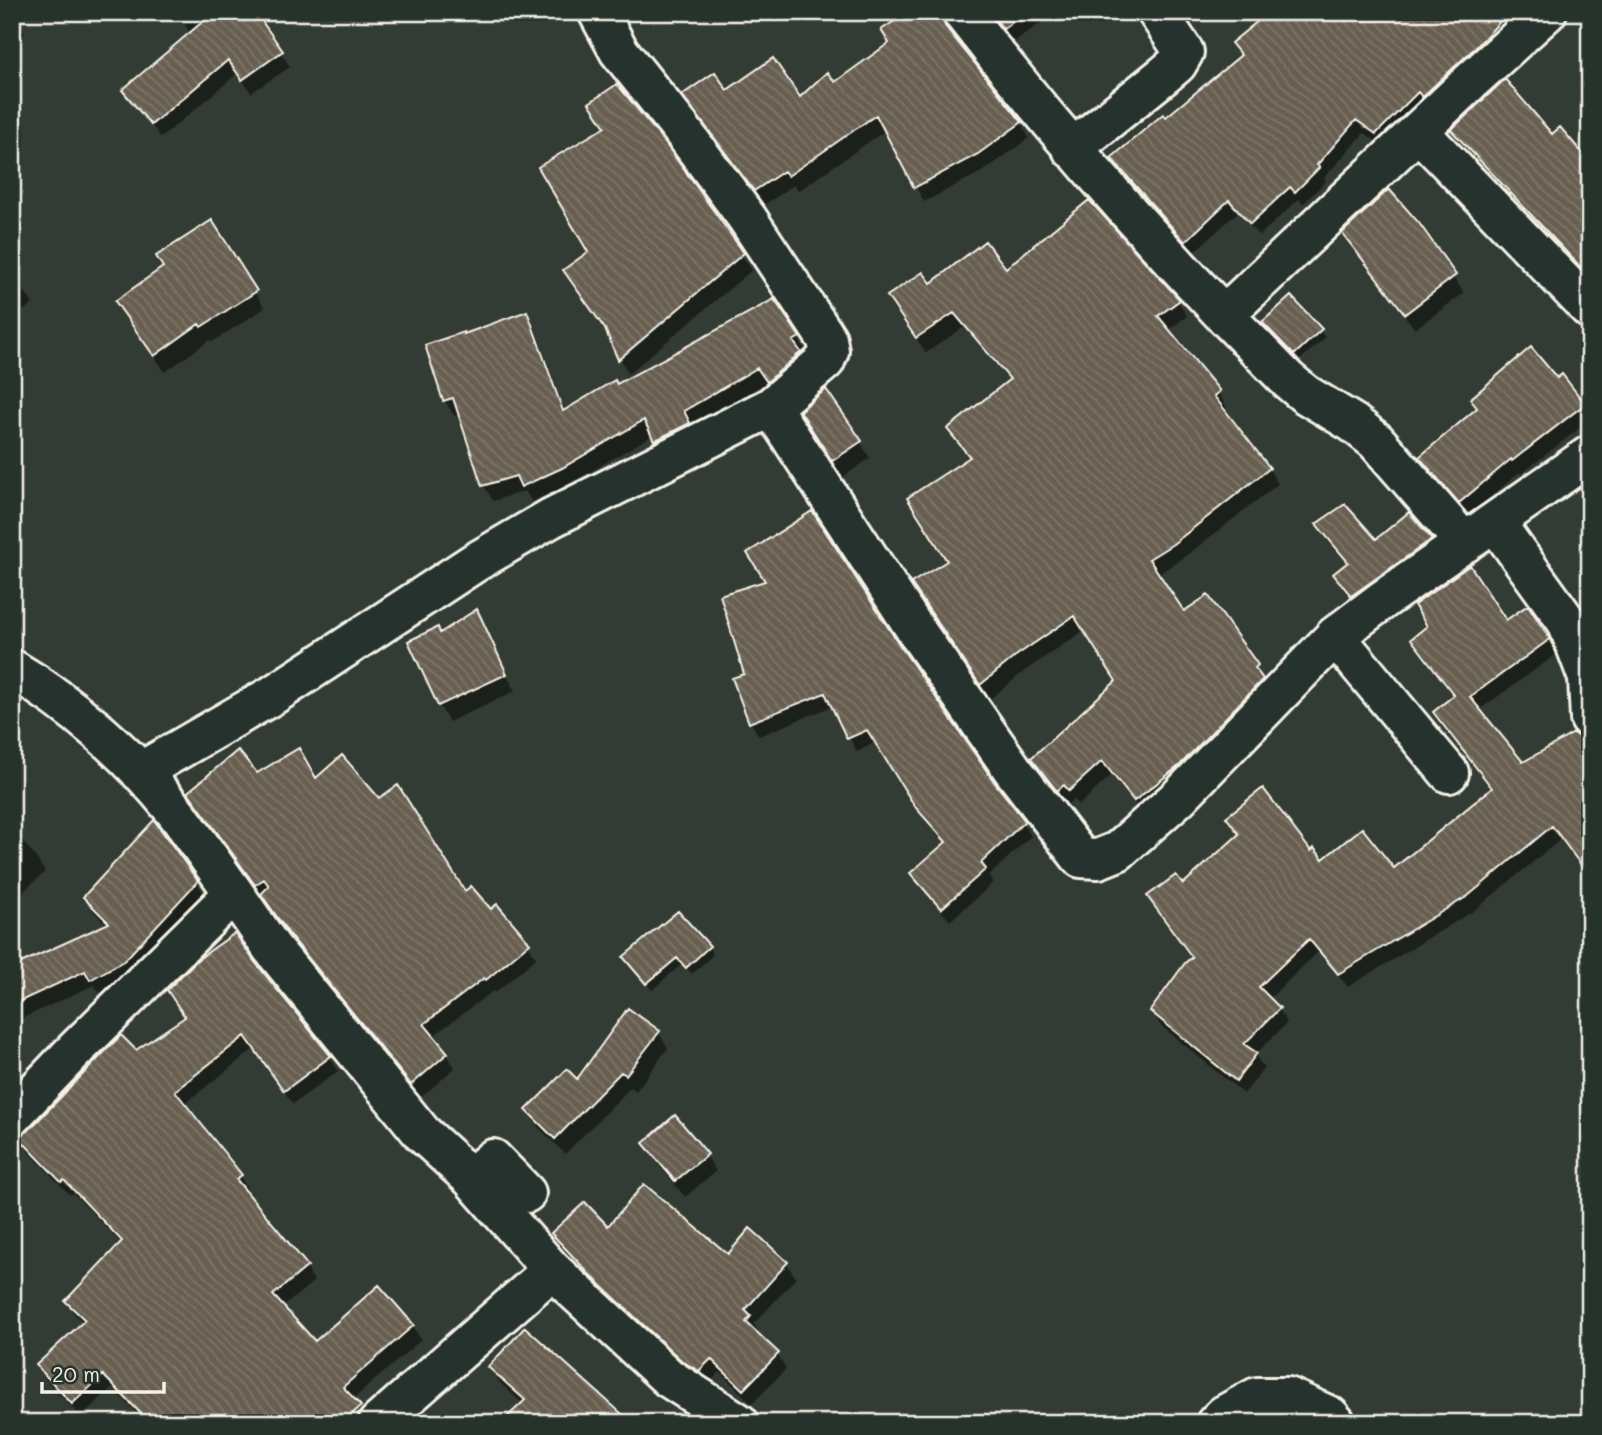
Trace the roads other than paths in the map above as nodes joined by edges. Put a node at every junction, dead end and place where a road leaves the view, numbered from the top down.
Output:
1 (598, 12) edge
2 (961, 12) edge
3 (1157, 12) edge
4 (1547, 12) edge
5 (1419, 132) junction
6 (1072, 149) junction
7 (1590, 309) edge
8 (1224, 315) junction
9 (771, 407) junction
10 (1590, 455) edge
11 (1480, 533) junction
12 (1335, 636) junction
13 (12, 669) edge
14 (1590, 719) edge
15 (140, 772) junction
16 (1449, 773) dead end
17 (234, 893) junction
18 (12, 1116) edge
19 (471, 1178) junction
20 (526, 1193) dead end
21 (552, 1270) junction
22 (378, 1423) edge
23 (739, 1423) edge
24 (1216, 1423) edge
25 (1336, 1423) edge

1 - 9 street
2 - 6 street
3 - 6 street
4 - 5 street
5 - 7 street
5 - 8 street
6 - 8 street
8 - 11 street
9 - 12 street
9 - 15 street
10 - 11 street
11 - 12 street
11 - 14 street
12 - 16 street
13 - 15 street
15 - 17 street
17 - 18 street
17 - 19 street
19 - 20 street
19 - 21 street
21 - 22 street
21 - 23 street
24 - 25 street

